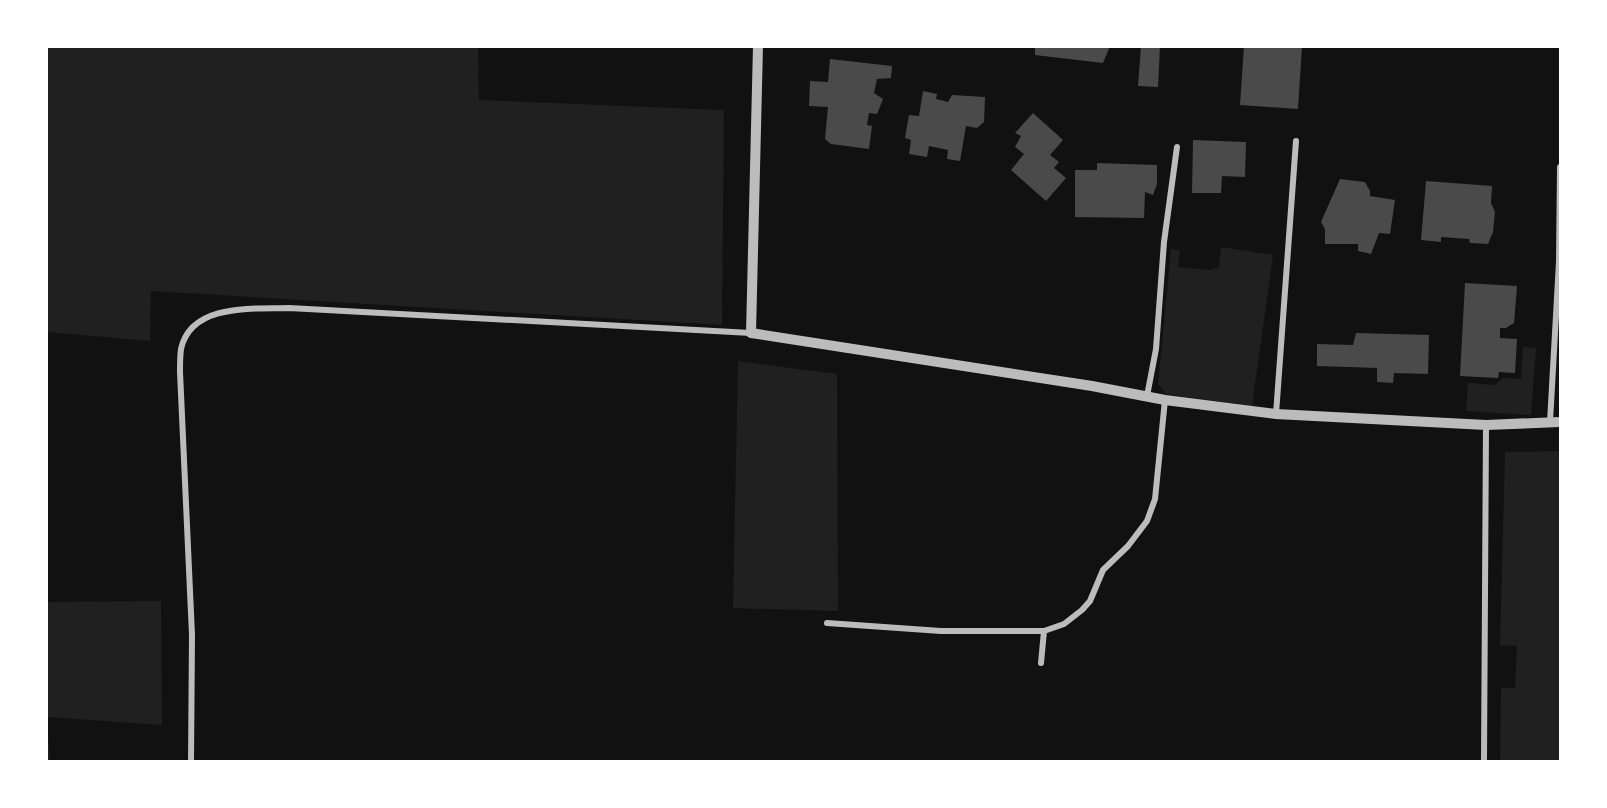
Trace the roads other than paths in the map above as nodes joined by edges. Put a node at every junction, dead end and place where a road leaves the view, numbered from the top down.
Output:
1 (758, 46) edge
2 (1296, 141) dead end
3 (1177, 147) dead end
4 (1560, 167) edge
5 (751, 333) junction
6 (1147, 396) junction
7 (1165, 400) junction
8 (1276, 414) junction
9 (1555, 422) edge
10 (1486, 425) junction
11 (826, 623) dead end
12 (1044, 631) junction
13 (1041, 663) dead end
14 (190, 762) edge
15 (1484, 762) edge

1 - 5 street
2 - 8 street
3 - 6 street
4 - 9 street
5 - 6 street
5 - 14 street
6 - 7 street
7 - 8 street
7 - 12 street
8 - 10 street
9 - 10 street
10 - 15 street
11 - 12 street
12 - 13 street

